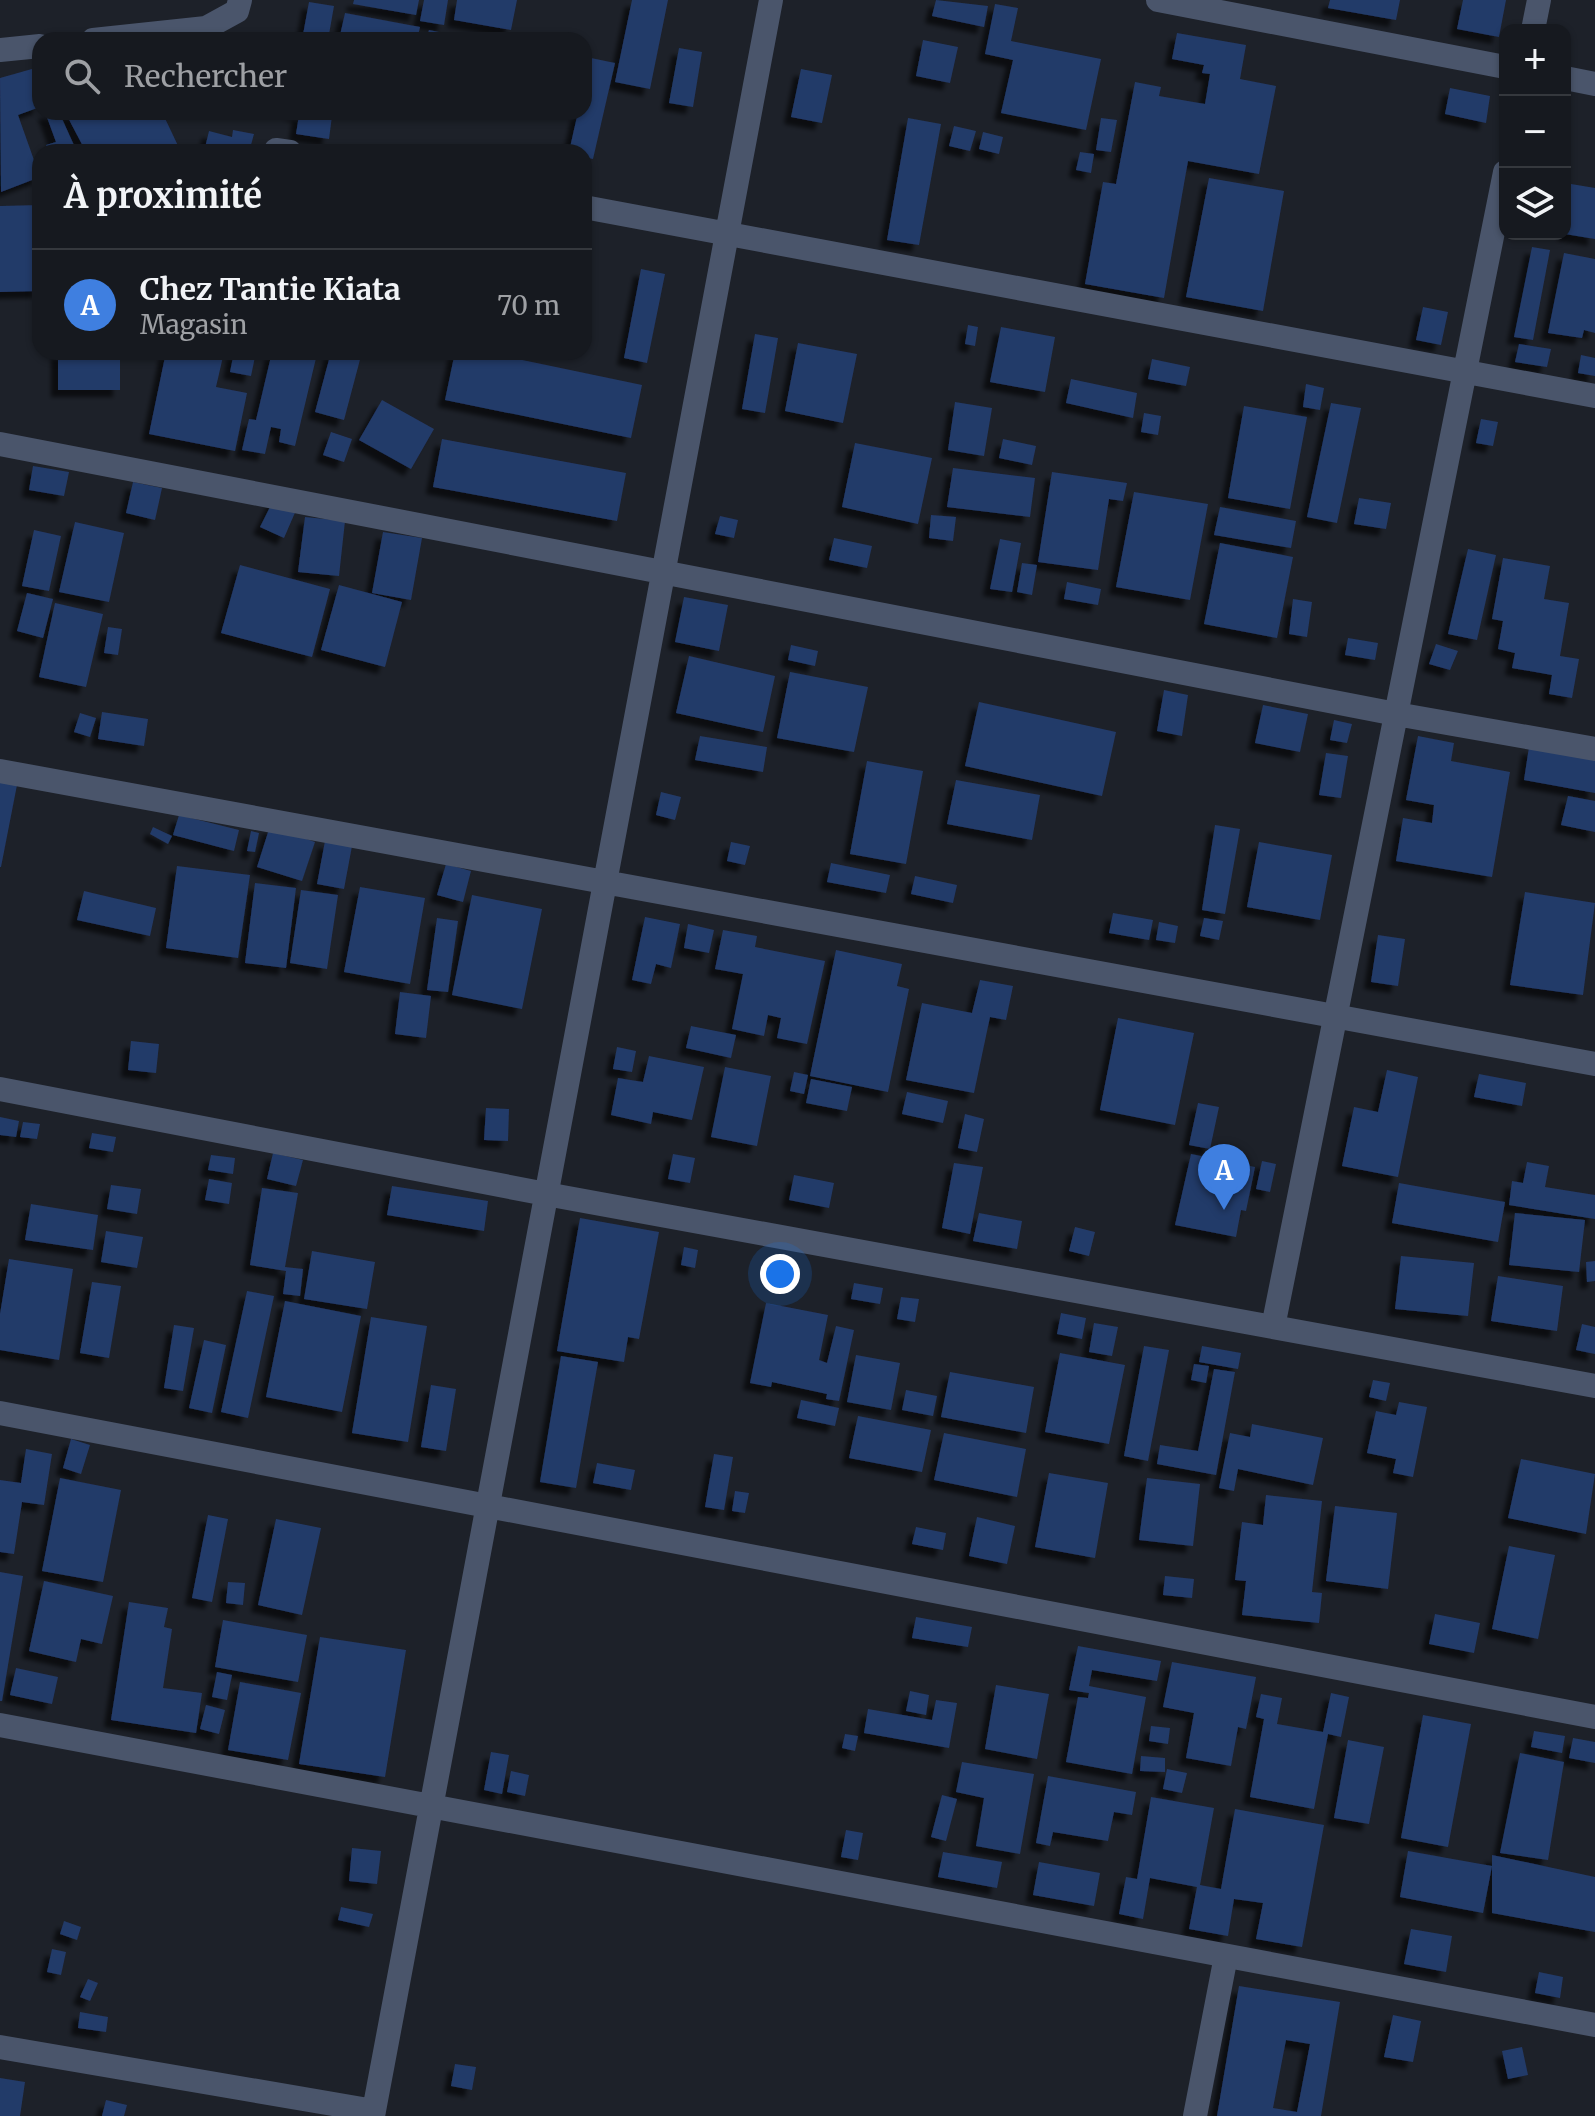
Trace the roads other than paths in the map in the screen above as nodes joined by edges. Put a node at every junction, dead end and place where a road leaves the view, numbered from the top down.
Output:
1 (240, 0) edge
2 (771, 0) edge
3 (1158, 0) edge
4 (1539, 0) edge
5 (1534, 24) edge
6 (168, 32) edge
7 (32, 47) edge
8 (0, 50) edge
9 (1499, 66) edge
10 (1571, 79) edge
11 (1595, 84) edge
12 (1499, 202) edge
13 (592, 208) edge
14 (728, 233) junction
15 (1465, 372) junction
16 (1595, 396) edge
17 (0, 444) edge
18 (664, 570) junction
19 (1396, 714) junction
20 (1595, 749) edge
21 (0, 771) edge
22 (605, 882) junction
23 (1335, 1017) junction
24 (1595, 1064) edge
25 (0, 1089) edge
26 (546, 1194) junction
27 (1273, 1327) junction
28 (1595, 1386) edge
29 (0, 1413) edge
30 (488, 1506) junction
31 (1595, 1717) edge
32 (0, 1725) edge
33 (431, 1806) junction
34 (1226, 1956) junction
35 (1595, 2025) edge
36 (0, 2047) edge
37 (373, 2114) edge
38 (1195, 2116) edge

1 - 6 street
2 - 14 street
3 - 9 street
4 - 5 street
7 - 8 street
10 - 11 street
12 - 15 street
13 - 14 street
14 - 15 street
14 - 18 street
15 - 16 street
15 - 19 street
17 - 18 street
18 - 19 street
18 - 22 street
19 - 20 street
19 - 23 street
21 - 22 street
22 - 23 street
22 - 26 street
23 - 24 street
23 - 27 street
25 - 26 street
26 - 27 street
26 - 30 street
27 - 28 street
29 - 30 street
30 - 31 street
30 - 33 street
32 - 33 street
33 - 34 street
33 - 37 street
34 - 35 street
34 - 38 street
36 - 37 street

